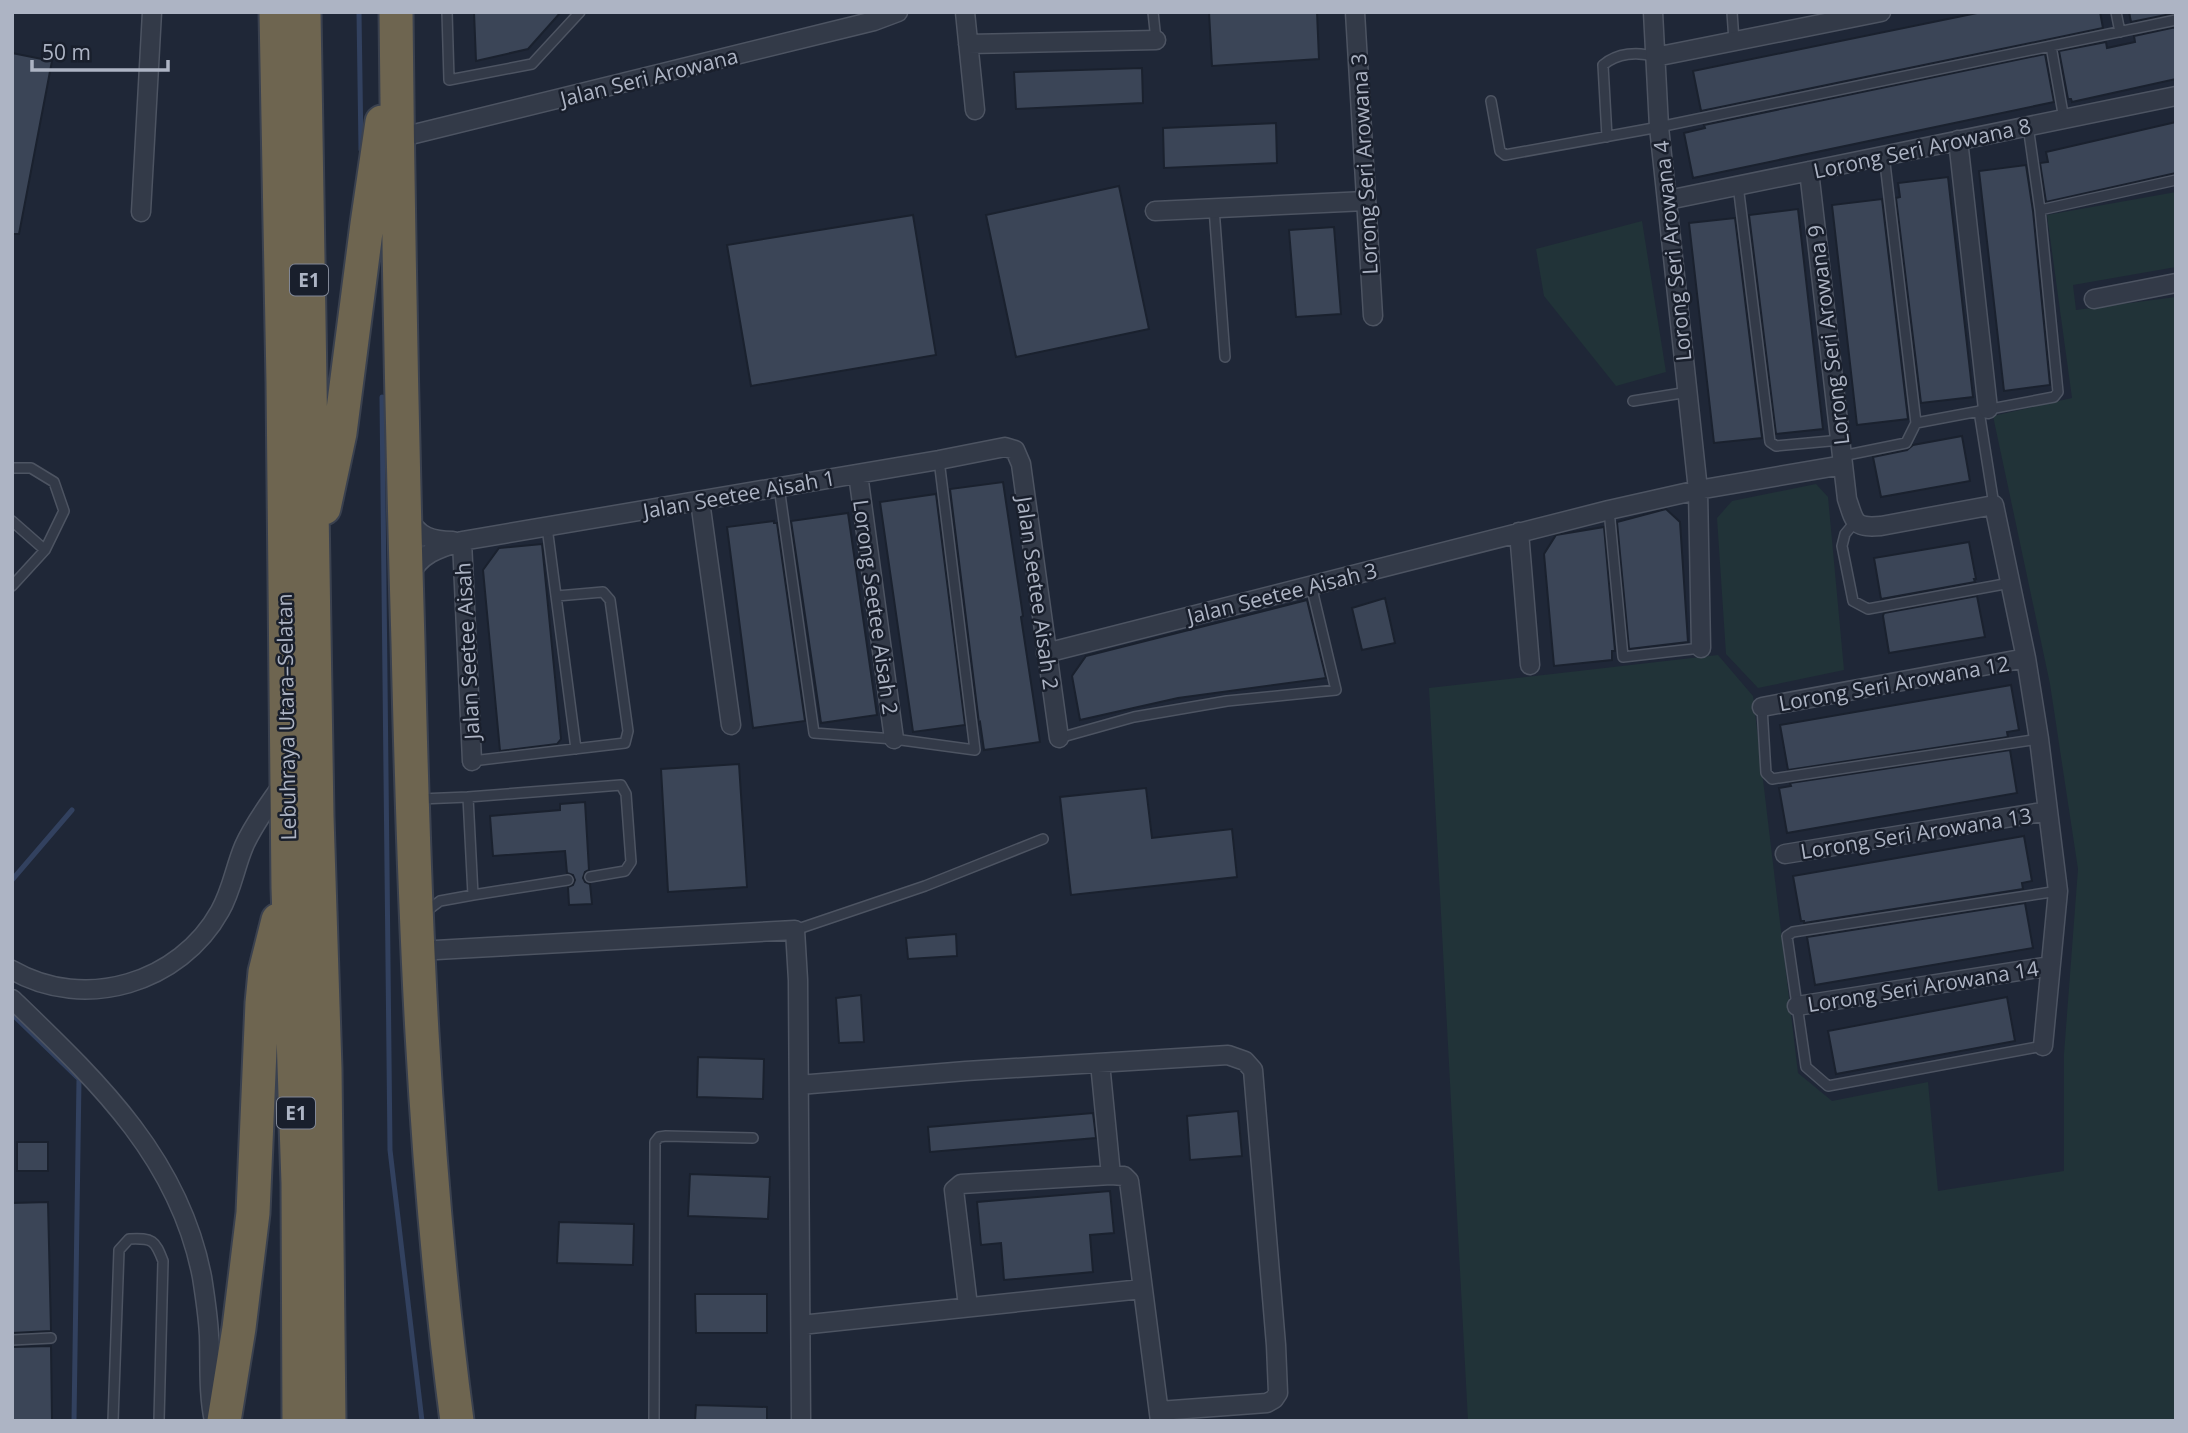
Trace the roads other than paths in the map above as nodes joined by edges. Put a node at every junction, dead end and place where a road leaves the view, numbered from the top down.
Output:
1 (152, 12) edge
2 (276, 12) edge
3 (304, 12) edge
4 (447, 12) edge
5 (580, 12) edge
6 (898, 12) edge
7 (965, 12) edge
8 (1153, 12) edge
9 (1355, 12) edge
10 (1653, 12) edge
11 (1732, 12) edge
12 (1881, 12) edge
13 (2116, 12) edge
14 (2176, 20) edge
15 (396, 24) edge
16 (2120, 32) junction
17 (1156, 40) joint
18 (1734, 41) junction
19 (968, 44) junction
20 (2051, 46) junction
21 (1655, 57) junction
22 (2176, 96) edge
23 (1491, 101) dead end
24 (975, 110) dead end
25 (2064, 119) junction
26 (2028, 126) junction
27 (1659, 127) junction
28 (1607, 137) junction
29 (398, 138) junction
30 (1958, 141) junction
31 (1884, 155) junction
32 (1809, 171) junction
33 (2176, 180) edge
34 (1738, 185) junction
35 (1668, 200) junction
36 (1366, 201) junction
37 (1214, 208) junction
38 (2040, 210) junction
39 (1155, 211) dead end
40 (141, 212) dead end
41 (2176, 283) edge
42 (2094, 299) dead end
43 (1373, 316) dead end
44 (1225, 357) dead end
45 (1688, 392) junction
46 (1633, 401) dead end
47 (1984, 410) junction
48 (1916, 423) junction
49 (1015, 450) joint
50 (1842, 454) junction
51 (939, 460) junction
52 (12, 468) edge
53 (858, 474) junction
54 (779, 487) junction
55 (1698, 490) junction
56 (700, 501) junction
57 (404, 503) junction
58 (1994, 505) junction
59 (1609, 510) junction
60 (12, 521) edge
61 (1854, 522) junction
62 (547, 527) junction
63 (1519, 533) junction
64 (462, 541) junction
65 (313, 547) junction
66 (44, 550) junction
67 (406, 583) junction
68 (2010, 583) junction
69 (1311, 585) junction
70 (12, 586) edge
71 (557, 596) junction
72 (1701, 648) joint
73 (1046, 653) junction
74 (2026, 658) junction
75 (1530, 665) dead end
76 (1762, 707) joint
77 (731, 724) dead end
78 (1059, 738) joint
79 (894, 739) junction
80 (2039, 739) junction
81 (576, 749) junction
82 (472, 761) joint
83 (286, 779) junction
84 (468, 797) junction
85 (411, 799) junction
86 (2048, 811) junction
87 (1043, 839) dead end
88 (1785, 854) dead end
89 (590, 877) dead end
90 (568, 880) dead end
91 (289, 888) junction
92 (2058, 891) junction
93 (473, 895) junction
94 (795, 930) junction
95 (417, 936) junction
96 (2050, 967) junction
97 (12, 970) edge
98 (12, 999) edge
99 (1797, 1006) junction
100 (2043, 1046) joint
101 (1100, 1063) junction
102 (799, 1085) junction
103 (753, 1138) dead end
104 (1111, 1175) junction
105 (1142, 1289) junction
106 (968, 1307) junction
107 (801, 1325) junction
108 (314, 1336) junction
109 (51, 1338) dead end
110 (12, 1340) edge
111 (1160, 1416) edge
112 (113, 1421) edge
113 (159, 1421) edge
114 (214, 1421) edge
115 (224, 1421) edge
116 (299, 1421) edge
117 (330, 1421) edge
118 (457, 1421) edge
119 (654, 1421) edge
120 (801, 1421) edge

1 - 40 street
2 - 83 highway, Lebuhraya Utara–Selatan / E1
3 - 65 highway, Lebuhraya Utara–Selatan / E1
4 - 5 lane
6 - 29 street, Jalan Seri Arowana
7 - 19 street
8 - 17 lane
9 - 36 street, Lorong Seri Arowana 3
10 - 21 street, Lorong Seri Arowana 4
11 - 18 lane
12 - 18 street
13 - 16 lane
14 - 16 lane
15 - 29 highway
15 - 65 highway
16 - 20 lane
17 - 19 street
18 - 21 street
19 - 24 street
20 - 25 lane
20 - 27 lane
21 - 27 street, Lorong Seri Arowana 4
21 - 28 lane
22 - 25 street, Lorong Seri Arowana 8
23 - 28 lane
25 - 26 street, Lorong Seri Arowana 8
26 - 30 street, Lorong Seri Arowana 8
26 - 38 lane
27 - 28 lane
27 - 35 street, Lorong Seri Arowana 4
29 - 57 highway
30 - 31 street, Lorong Seri Arowana 8
30 - 47 street
31 - 32 street, Lorong Seri Arowana 8
31 - 48 lane
32 - 34 street, Lorong Seri Arowana 8
32 - 50 street, Lorong Seri Arowana 9
33 - 38 lane
34 - 35 street, Lorong Seri Arowana 8
34 - 50 lane
35 - 45 street, Lorong Seri Arowana 4
36 - 37 street
36 - 43 street, Lorong Seri Arowana 3
37 - 39 street
37 - 44 lane
38 - 47 lane
41 - 42 street
45 - 46 lane
45 - 55 street, Lorong Seri Arowana 4
47 - 48 lane
47 - 58 lane
48 - 50 lane
49 - 51 street, Jalan Seetee Aisah 1
49 - 73 street, Jalan Seetee Aisah 2
50 - 55 street, Jalan Seetee Aisah 3
50 - 61 street, Lorong Seri Arowana 9
51 - 53 street, Jalan Seetee Aisah 1
51 - 79 lane
52 - 66 lane
53 - 54 street, Jalan Seetee Aisah 1
53 - 79 street, Lorong Seetee Aisah 2
54 - 56 street, Jalan Seetee Aisah 1
54 - 79 lane
55 - 59 street, Jalan Seetee Aisah 3
55 - 72 street, Lorong Seri Arowana 4
56 - 62 street, Jalan Seetee Aisah 1
56 - 77 street
57 - 64 street, Jalan Seetee Aisah 1
57 - 67 highway
58 - 61 street
58 - 68 street
59 - 63 street, Jalan Seetee Aisah 3
59 - 72 lane
60 - 66 lane
61 - 68 lane
62 - 64 street, Jalan Seetee Aisah 1
62 - 71 lane
63 - 69 street, Jalan Seetee Aisah 3
63 - 75 street
64 - 67 street, Jalan Seetee Aisah 1
64 - 82 street, Jalan Seetee Aisah
65 - 108 highway, Lebuhraya Utara–Selatan / E1
66 - 70 lane
67 - 85 highway
68 - 74 street
69 - 73 street, Jalan Seetee Aisah 3
69 - 78 lane
71 - 81 lane
71 - 81 lane
73 - 78 street, Jalan Seetee Aisah 2
74 - 76 street, Lorong Seri Arowana 12
74 - 80 street
76 - 80 lane
80 - 86 street
81 - 82 lane
83 - 91 highway, Lebuhraya Utara–Selatan / E1
83 - 97 street
84 - 85 lane
84 - 89 lane
84 - 93 lane
85 - 95 highway
86 - 88 street, Lorong Seri Arowana 13
86 - 92 street
87 - 94 lane
90 - 93 lane
91 - 108 highway, Lebuhraya Utara–Selatan / E1
91 - 115 highway
92 - 96 street
92 - 99 lane
93 - 95 lane
94 - 95 street
94 - 102 street
95 - 118 highway
96 - 99 street, Lorong Seri Arowana 14
96 - 100 street
98 - 114 street
99 - 100 lane
101 - 102 street
101 - 104 street
101 - 111 street
102 - 107 street
103 - 119 lane
104 - 105 street
104 - 106 street
105 - 106 street
105 - 111 street
106 - 107 street
107 - 120 street
108 - 116 highway, Lebuhraya Utara–Selatan / E1
108 - 117 highway, Lebuhraya Utara–Selatan / E1
109 - 110 lane
112 - 113 lane

